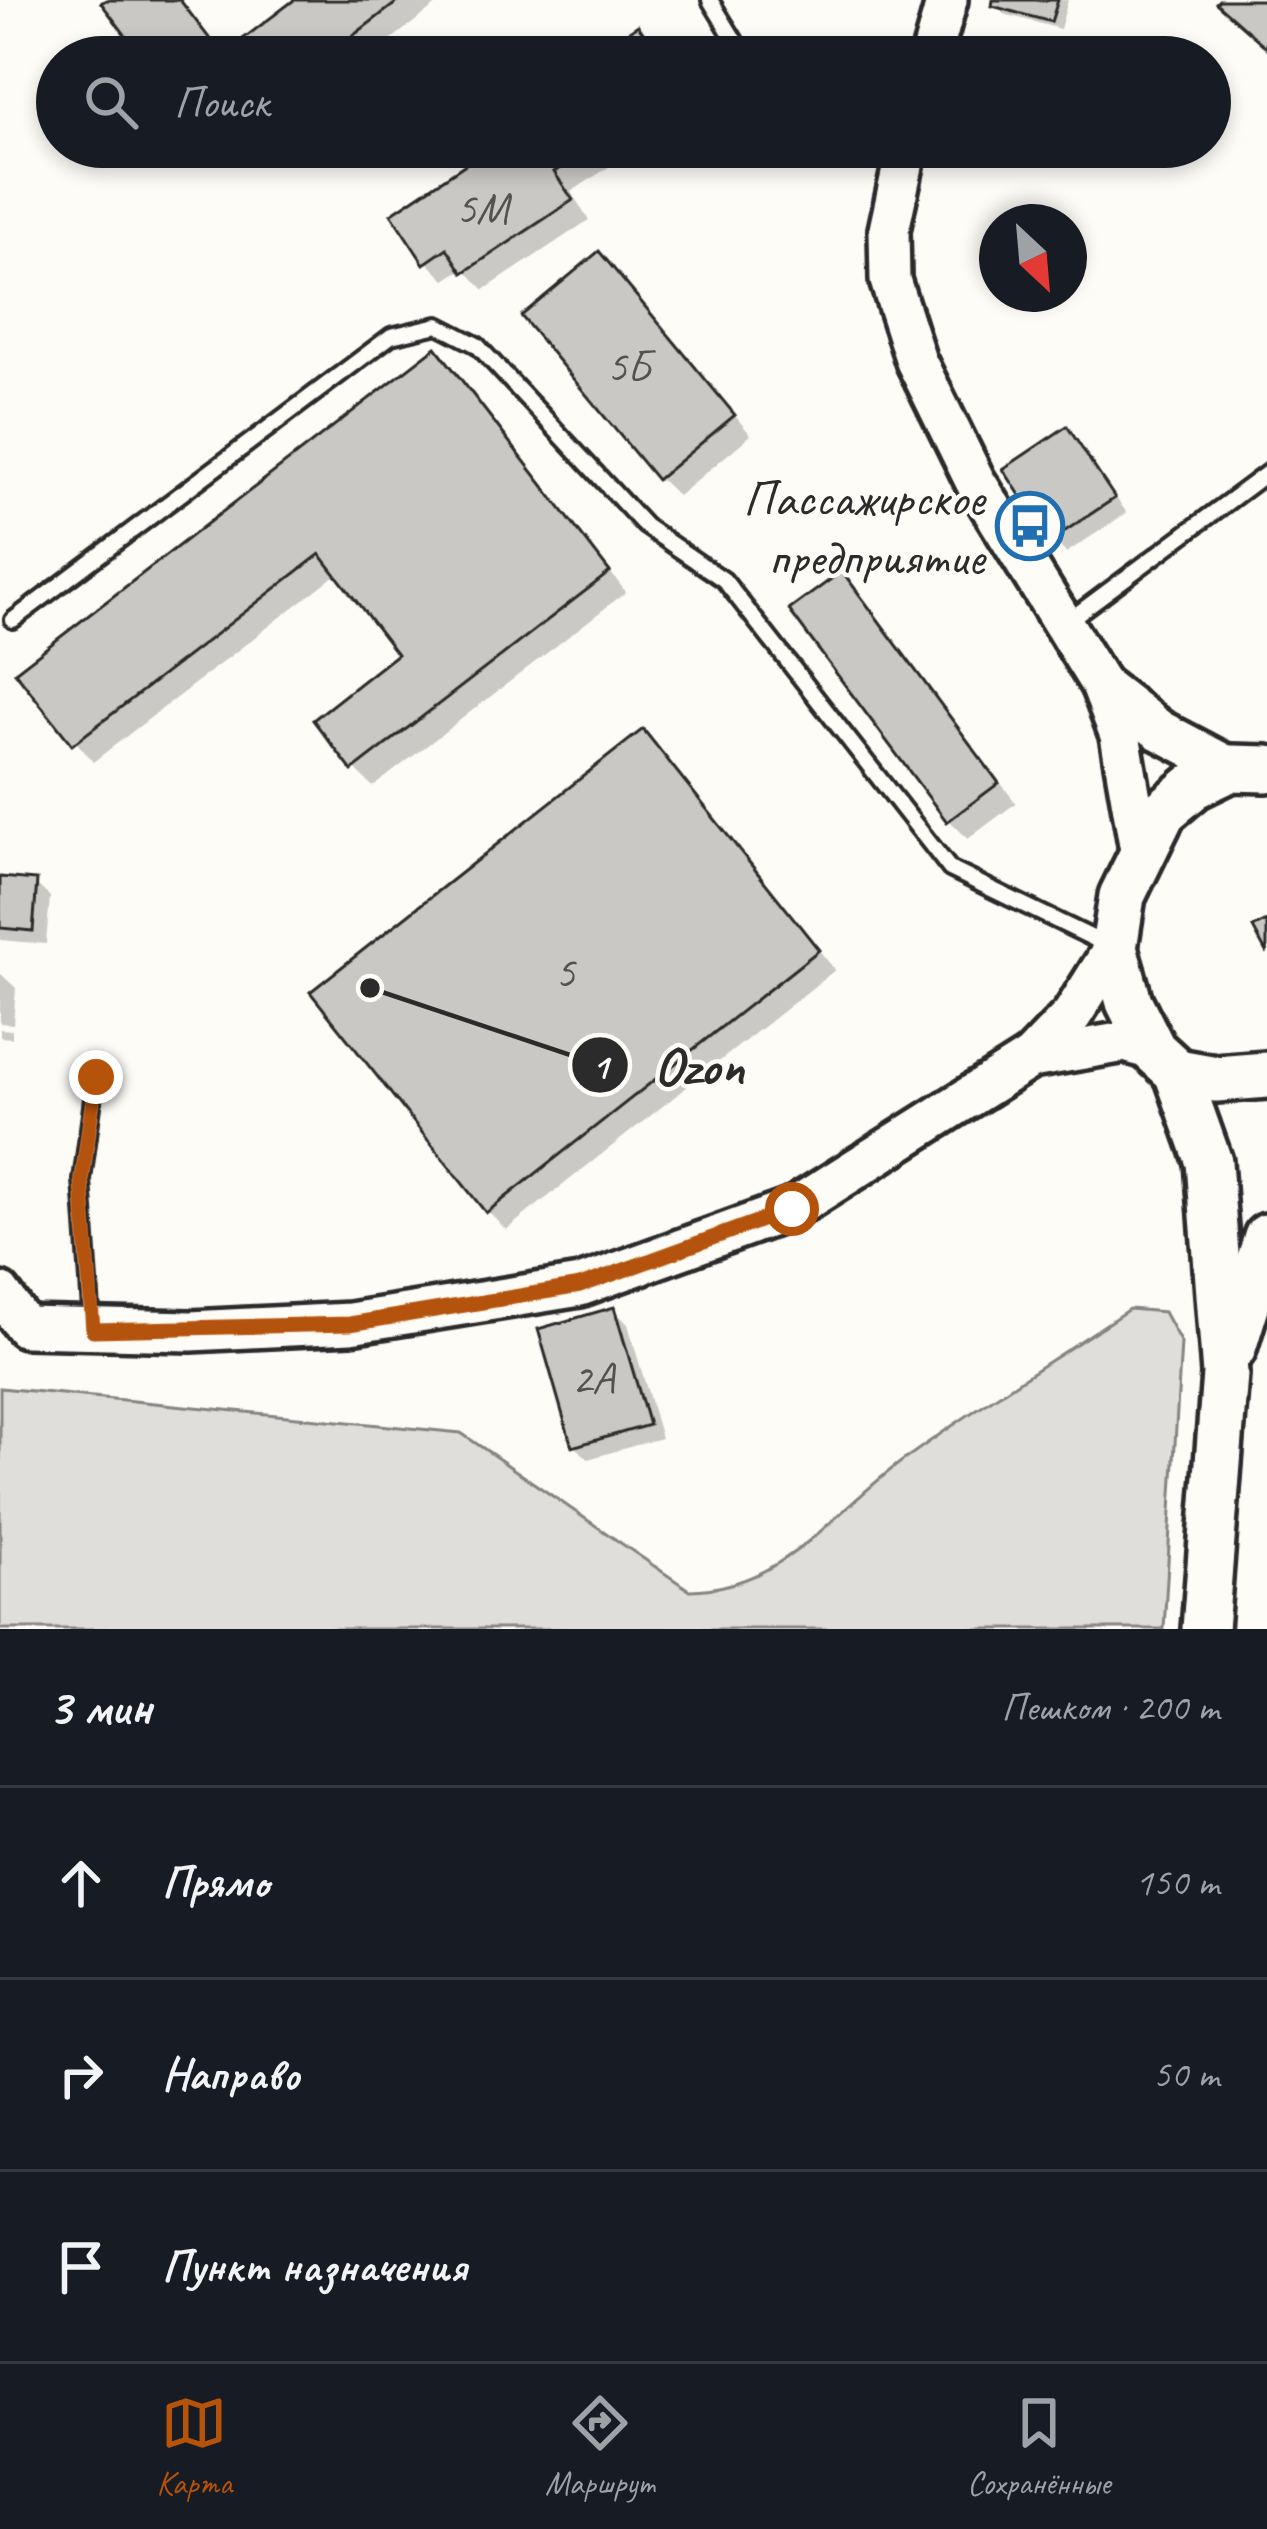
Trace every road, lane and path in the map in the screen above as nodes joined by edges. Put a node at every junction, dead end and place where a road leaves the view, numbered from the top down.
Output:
1 (710, 0) edge
2 (946, 0) edge
3 (732, 36) edge
4 (937, 36) edge
5 (900, 168) edge
6 (1267, 473) edge
7 (13, 620) dead end
8 (1061, 626) junction
9 (1101, 685) junction
10 (1249, 768) edge
11 (1141, 850) junction
12 (1114, 948) junction
13 (1031, 1058) junction
14 (1165, 1061) junction
15 (1267, 1075) edge
16 (96, 1077) dead end
17 (1267, 1238) edge
18 (0, 1294) edge
19 (13, 1328) edge
20 (93, 1330) junction
21 (1225, 1374) junction
22 (1204, 1629) edge

1 - 3 lane
2 - 4 main road
5 - 8 main road
6 - 8 lane
7 - 12 lane
8 - 9 main road
9 - 10 main road
9 - 11 main road
10 - 11 main road
11 - 12 main road
12 - 13 main road
12 - 14 main road
13 - 14 main road
13 - 20 main road
14 - 15 main road
14 - 21 main road
16 - 20 lane
17 - 21 main road
18 - 19 main road
19 - 20 main road
21 - 22 main road

